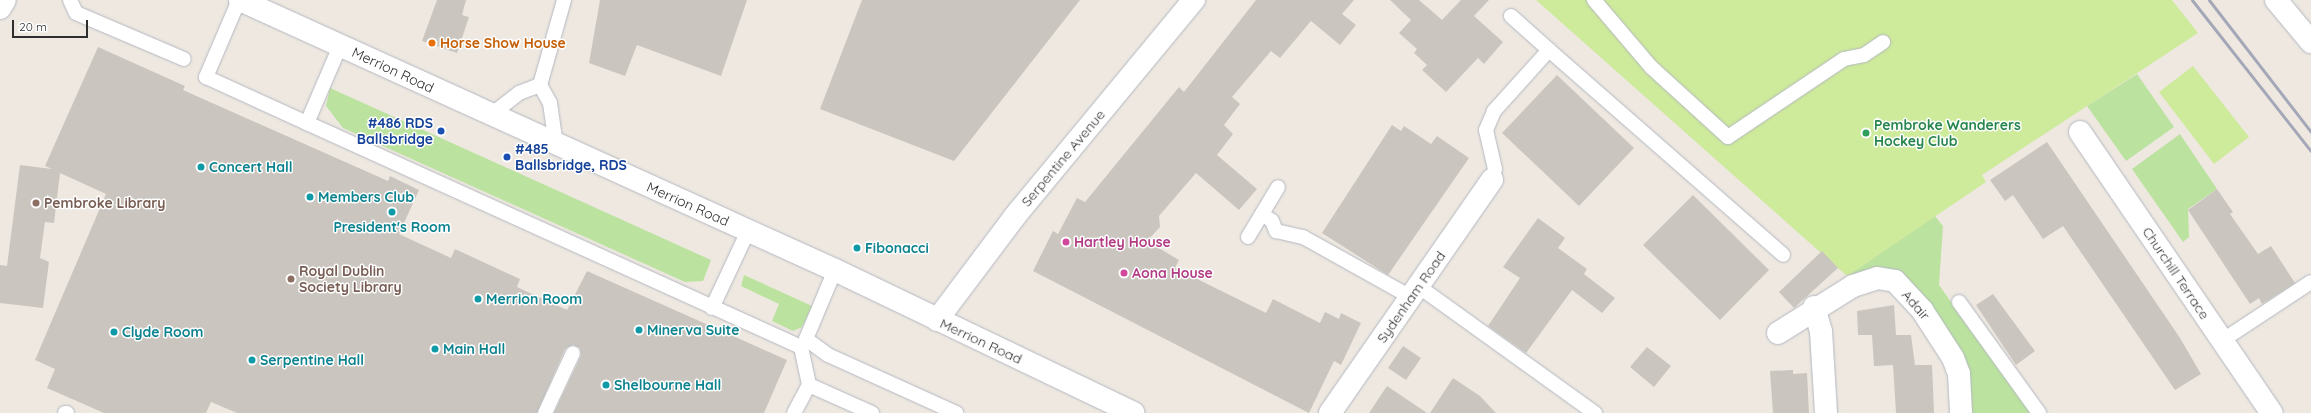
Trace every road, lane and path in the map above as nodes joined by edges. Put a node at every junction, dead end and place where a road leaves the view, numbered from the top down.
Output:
1 (5, 0) edge
2 (70, 0) edge
3 (240, 0) edge
4 (564, 0) edge
5 (1194, 0) edge
6 (1594, 0) edge
7 (2276, 0) edge
8 (0, 8) edge
9 (1511, 16) dead end
10 (1884, 42) dead end
11 (2311, 42) edge
12 (340, 46) junction
13 (1549, 50) junction
14 (184, 59) dead end
15 (540, 85) junction
16 (491, 115) junction
17 (307, 124) junction
18 (2080, 132) dead end
19 (556, 145) junction
20 (1492, 180) joint
21 (1278, 187) dead end
22 (1262, 214) junction
23 (748, 231) junction
24 (1248, 237) dead end
25 (1783, 255) dead end
26 (836, 270) junction
27 (2311, 282) edge
28 (1414, 292) junction
29 (1959, 302) dead end
30 (1814, 307) junction
31 (712, 308) junction
32 (937, 320) junction
33 (1778, 333) dead end
34 (2223, 340) junction
35 (804, 343) junction
36 (573, 353) dead end
37 (809, 385) junction
38 (545, 413) edge
39 (794, 413) edge
40 (872, 413) edge
41 (956, 413) edge
42 (1133, 413) edge
43 (1330, 413) edge
44 (1595, 413) edge
45 (1826, 413) edge
46 (1961, 413) edge
47 (2039, 413) edge
48 (2272, 413) edge

1 - 8 street
2 - 14 lane
3 - 12 street, Merrion Road
3 - 17 lane
4 - 15 lane
5 - 32 street, Serpentine Avenue
6 - 10 lane
7 - 11 street
9 - 13 lane
12 - 16 street, Merrion Road
12 - 17 lane
13 - 20 lane
13 - 25 lane
15 - 16 lane
15 - 19 lane
16 - 19 street, Merrion Road
17 - 31 lane
18 - 34 street, Churchill Terrace
19 - 23 street, Merrion Road
20 - 28 street, Sydenham Road
21 - 22 lane
22 - 24 lane
22 - 28 lane
23 - 26 street, Merrion Road
23 - 31 lane
26 - 32 street, Merrion Road
26 - 35 lane
27 - 34 lane
28 - 43 street, Sydenham Road
28 - 44 lane
29 - 47 lane
30 - 33 street, Adair
30 - 45 street
30 - 46 street, Adair
31 - 35 lane
32 - 42 street, Merrion Road
34 - 48 street, Churchill Terrace
35 - 37 lane
35 - 41 lane
36 - 38 lane
37 - 39 lane
37 - 40 lane

